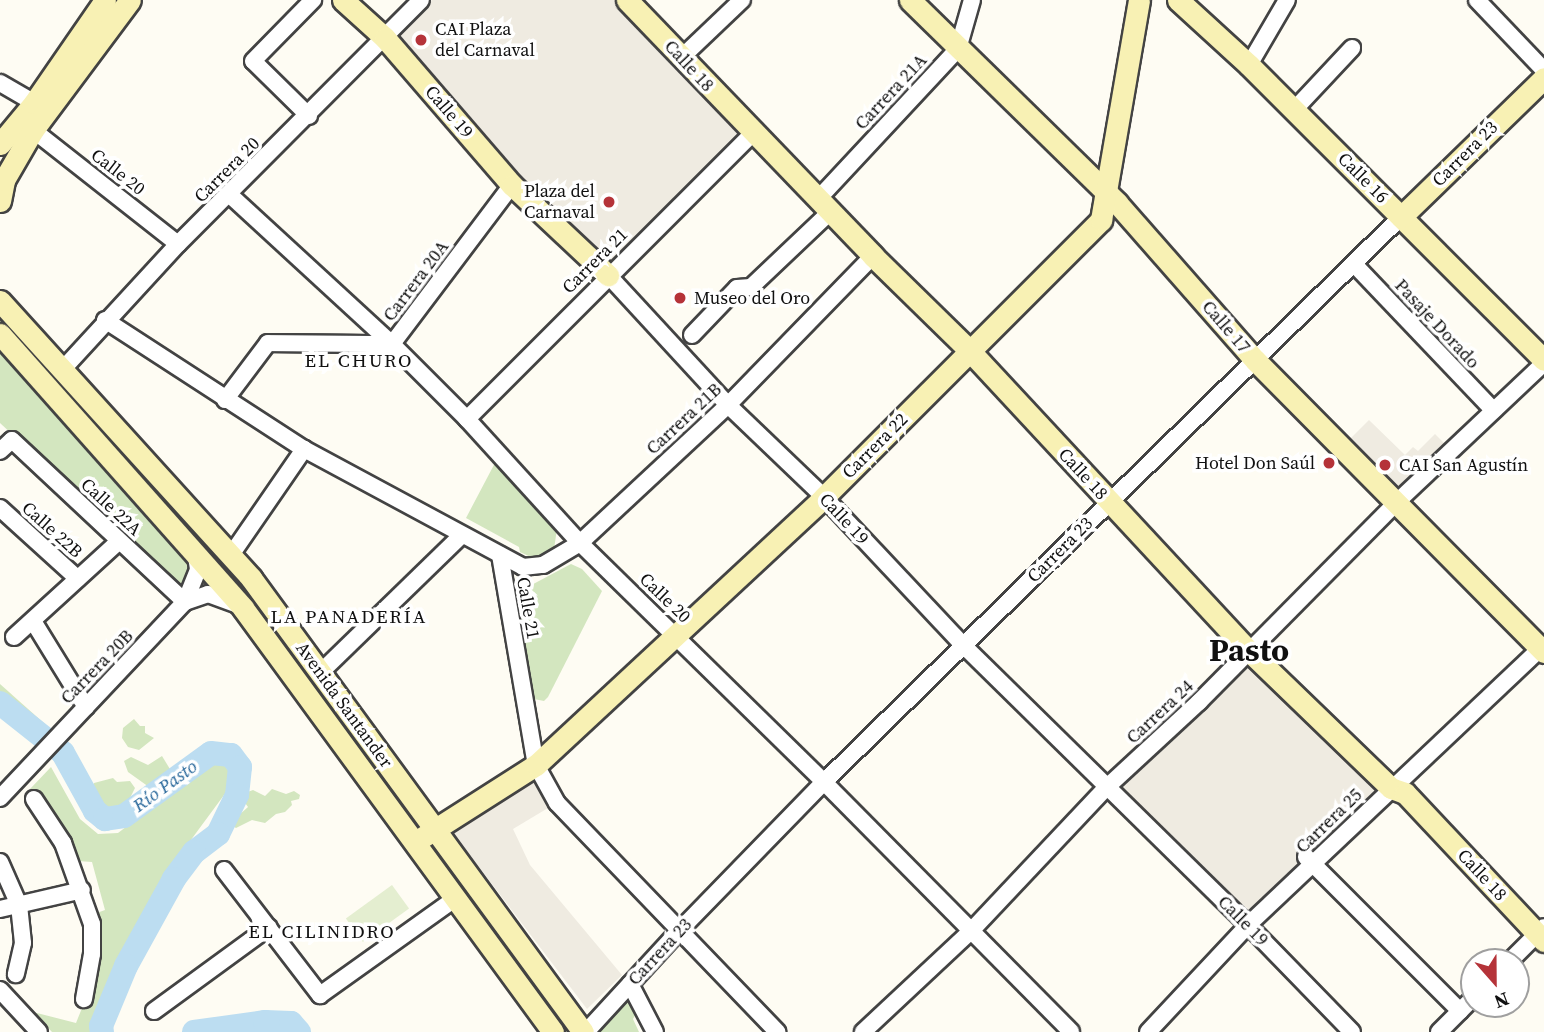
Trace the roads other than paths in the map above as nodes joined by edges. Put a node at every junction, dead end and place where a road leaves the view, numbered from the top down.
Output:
1 (105, 0) edge
2 (130, 0) edge
3 (313, 0) edge
4 (343, 0) edge
5 (421, 0) edge
6 (627, 0) edge
7 (743, 0) edge
8 (910, 0) edge
9 (972, 0) edge
10 (1139, 0) edge
11 (1178, 0) edge
12 (1287, 0) edge
13 (1476, 0) edge
14 (385, 38) junction
15 (958, 48) junction
16 (1352, 48) dead end
17 (681, 58) junction
18 (1250, 65) junction
19 (1544, 70) edge
20 (1544, 78) edge
21 (0, 83) edge
22 (34, 103) junction
23 (1294, 110) junction
24 (309, 116) junction
25 (33, 130) junction
26 (753, 133) junction
27 (0, 144) edge
28 (512, 185) junction
29 (1104, 190) junction
30 (230, 195) junction
31 (0, 201) edge
32 (824, 205) junction
33 (1401, 217) junction
34 (178, 244) junction
35 (873, 256) junction
36 (1354, 264) junction
37 (608, 275) junction
38 (0, 301) edge
39 (105, 320) junction
40 (0, 334) edge
41 (692, 335) dead end
42 (392, 344) junction
43 (970, 351) junction
44 (1255, 360) junction
45 (1544, 361) edge
46 (63, 369) junction
47 (225, 400) junction
48 (728, 405) junction
49 (1493, 410) junction
50 (467, 419) junction
51 (6, 446) edge
52 (304, 449) junction
53 (824, 497) junction
54 (1109, 502) junction
55 (1397, 502) junction
56 (0, 508) edge
57 (461, 536) junction
58 (119, 541) junction
59 (580, 543) junction
60 (195, 551) junction
61 (231, 555) junction
62 (500, 555) junction
63 (78, 579) junction
64 (185, 602) junction
65 (243, 607) junction
66 (33, 621) junction
67 (674, 634) junction
68 (14, 637) dead end
69 (964, 646) junction
70 (1543, 649) edge
71 (1248, 650) junction
72 (320, 673) junction
73 (86, 707) junction
74 (536, 765) junction
75 (824, 782) junction
76 (1106, 788) junction
77 (1391, 788) junction
78 (0, 798) edge
79 (34, 799) dead end
80 (435, 830) junction
81 (415, 842) junction
82 (1310, 860) junction
83 (0, 862) edge
84 (223, 870) dead end
85 (82, 890) junction
86 (456, 898) junction
87 (19, 905) junction
88 (0, 909) edge
89 (1248, 925) junction
90 (269, 927) junction
91 (972, 930) junction
92 (678, 931) junction
93 (1542, 934) edge
94 (1526, 948) edge
95 (16, 974) dead end
96 (629, 984) junction
97 (0, 990) edge
98 (84, 999) dead end
99 (154, 1011) dead end
100 (1460, 1011) joint
101 (39, 1032) edge
102 (553, 1032) edge
103 (585, 1032) edge
104 (654, 1032) edge
105 (778, 1032) edge
106 (863, 1032) edge
107 (1071, 1032) edge
108 (1148, 1032) edge
109 (1352, 1032) edge
110 (1439, 1032) edge

1 - 22 street
2 - 25 street
3 - 24 street
4 - 14 street, Calle 19
5 - 14 street, Carrera 20
6 - 17 street, Calle 18
7 - 17 street
8 - 15 street, Calle 17
9 - 15 street, Carrera 21A
10 - 29 street, Carrera 22
11 - 18 street, Calle 16
12 - 18 street
13 - 19 street
14 - 24 street, Carrera 20
14 - 28 street, Calle 19
15 - 29 street, Calle 17
15 - 32 street, Carrera 21A
16 - 23 street
17 - 26 street, Calle 18
18 - 23 street, Calle 16
20 - 33 street, Carrera 23
21 - 22 street
22 - 27 street
23 - 33 street, Calle 16
24 - 30 street, Carrera 20
25 - 31 street
25 - 34 street, Calle 20
26 - 32 street, Calle 18
26 - 37 street, Carrera 21
28 - 37 street, Calle 19
28 - 42 street, Carrera 20A
29 - 43 street, Carrera 22
29 - 44 street, Calle 17
30 - 34 street, Carrera 20
30 - 42 street, Calle 20
32 - 35 street, Calle 18
32 - 41 street, Carrera 21A
33 - 36 street, Carrera 23
33 - 45 street, Calle 16
34 - 39 street, Carrera 20
35 - 43 street, Calle 18
35 - 48 street, Carrera 21B
36 - 44 street, Carrera 23
36 - 49 street, Pasaje Dorado
37 - 48 street, Calle 19
37 - 50 street, Carrera 21
38 - 46 street, Avenida Santander
39 - 46 street, Carrera 20
39 - 47 street
40 - 60 street, Avenida Santander
42 - 47 street, Carrera 20A
42 - 50 street, Calle 20
43 - 53 street, Carrera 22
43 - 54 street, Calle 18
44 - 54 street, Carrera 23
44 - 55 street, Calle 17
45 - 49 street, Carrera 24
46 - 61 street, Avenida Santander
47 - 52 street
48 - 53 street, Calle 19
48 - 59 street, Carrera 21B
49 - 55 street, Carrera 24
50 - 59 street, Calle 20
51 - 58 street, Calle 22A
52 - 57 street
52 - 61 street
53 - 67 street, Carrera 22
53 - 69 street, Calle 19
54 - 69 street, Carrera 23
54 - 71 street, Calle 18
55 - 70 street, Calle 17
55 - 71 street, Carrera 24
56 - 63 street, Calle 22B
57 - 62 street
57 - 72 street
58 - 63 street
58 - 64 street, Calle 22A
59 - 62 street, Carrera 21B
59 - 67 street, Calle 20
60 - 64 street, Carrera 20B
60 - 65 street, Avenida Santander
61 - 72 street, Avenida Santander
62 - 74 street, Calle 21
63 - 66 street
64 - 65 street
64 - 73 street, Carrera 20B
65 - 81 street, Avenida Santander
66 - 68 street
66 - 73 street
67 - 74 street, Carrera 22
67 - 75 street, Calle 20
69 - 75 street, Carrera 23
69 - 76 street, Calle 19
70 - 77 street, Carrera 25
71 - 76 street, Carrera 24
71 - 77 street, Calle 18
72 - 80 street, Avenida Santander
73 - 78 street, Carrera 20B
74 - 80 street, Carrera 22
74 - 92 street, Calle 21
75 - 91 street, Calle 20
75 - 92 street, Carrera 23
76 - 89 street, Calle 19
76 - 91 street, Carrera 24
77 - 82 street, Carrera 25
77 - 93 street, Calle 18
79 - 85 street
80 - 81 street, Carrera 22
80 - 103 street, Avenida Santander
81 - 86 street, Avenida Santander
82 - 89 street, Carrera 25
82 - 100 street
83 - 87 street
84 - 90 street
85 - 87 street
85 - 98 street
86 - 90 street
86 - 102 street, Avenida Santander
87 - 88 street
87 - 95 street
89 - 108 street, Carrera 25
89 - 109 street, Calle 19
90 - 99 street
91 - 106 street, Carrera 24
91 - 107 street, Calle 20
92 - 96 street, Carrera 23
92 - 105 street, Calle 21
93 - 94 street
96 - 103 street, Carrera 23
96 - 104 street
97 - 101 street
100 - 110 street

